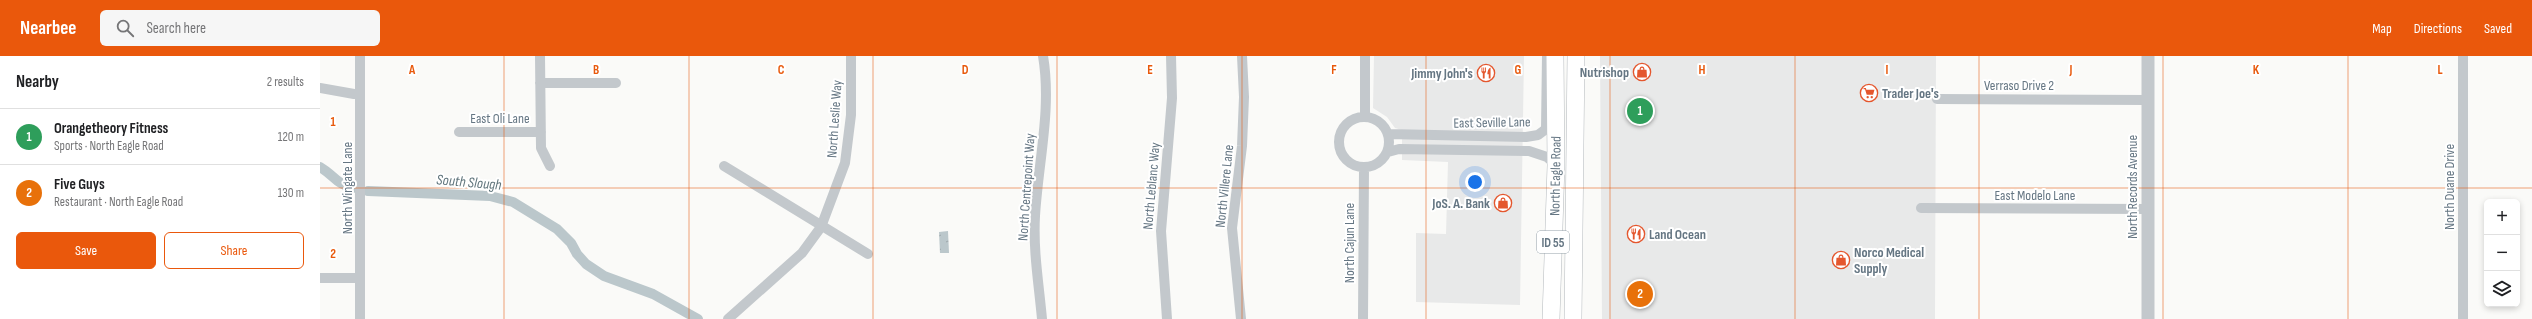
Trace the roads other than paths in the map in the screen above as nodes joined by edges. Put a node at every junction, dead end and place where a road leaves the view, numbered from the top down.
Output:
1 (360, 56) edge
2 (540, 56) edge
3 (851, 56) edge
4 (1043, 56) edge
5 (1171, 56) edge
6 (1242, 56) edge
7 (1365, 56) edge
8 (1547, 56) edge
9 (1555, 56) edge
10 (1576, 56) edge
11 (2148, 56) edge
12 (2463, 56) edge
13 (540, 83) junction
14 (616, 83) dead end
15 (320, 88) edge
16 (354, 94) dead end
17 (1937, 99) dead end
18 (2148, 100) junction
19 (1364, 117) junction
20 (459, 132) dead end
21 (541, 132) junction
22 (1388, 134) junction
23 (1388, 152) junction
24 (550, 166) dead end
25 (724, 166) dead end
26 (1556, 166) junction
27 (1364, 168) junction
28 (1921, 208) dead end
29 (2148, 209) junction
30 (820, 227) junction
31 (1573, 244) junction
32 (868, 254) dead end
33 (1553, 259) junction
34 (320, 278) edge
35 (360, 278) junction
36 (360, 319) edge
37 (728, 319) edge
38 (1042, 319) edge
39 (1167, 319) edge
40 (1241, 319) edge
41 (1363, 319) edge
42 (1551, 319) edge
43 (1563, 319) edge
44 (1573, 319) edge
45 (2148, 319) edge
46 (2463, 319) edge

1 - 35 street, North Wingate Lane
2 - 13 street
3 - 30 street, North Leslie Way
4 - 38 street, North Centrepoint Way
5 - 39 street, North Leblanc Way
6 - 40 street, North Villere Lane
7 - 19 street
8 - 22 street, East Seville Lane
9 - 26 highway, North Eagle Road / ID 55
10 - 31 highway, North Eagle Road / ID 55
11 - 18 street, North Records Avenue
12 - 46 street, North Duane Drive
13 - 14 street
13 - 21 street
15 - 16 street
17 - 18 street, Verraso Drive 2
18 - 29 street, North Records Avenue
19 - 22 street
19 - 27 street
20 - 21 street, East Oli Lane
21 - 24 street
22 - 23 street
23 - 26 street, East Seville Lane
23 - 27 street
25 - 30 street
26 - 31 highway
26 - 33 highway, North Eagle Road / ID 55
27 - 41 street, North Cajun Lane
28 - 29 street, East Modelo Lane
29 - 45 street, North Records Avenue
30 - 32 street
30 - 37 street, North Leslie Way
31 - 44 highway, North Eagle Road / ID 55
33 - 42 highway, North Eagle Road / ID 55
33 - 43 highway
34 - 35 street
35 - 36 street, North Wingate Lane

